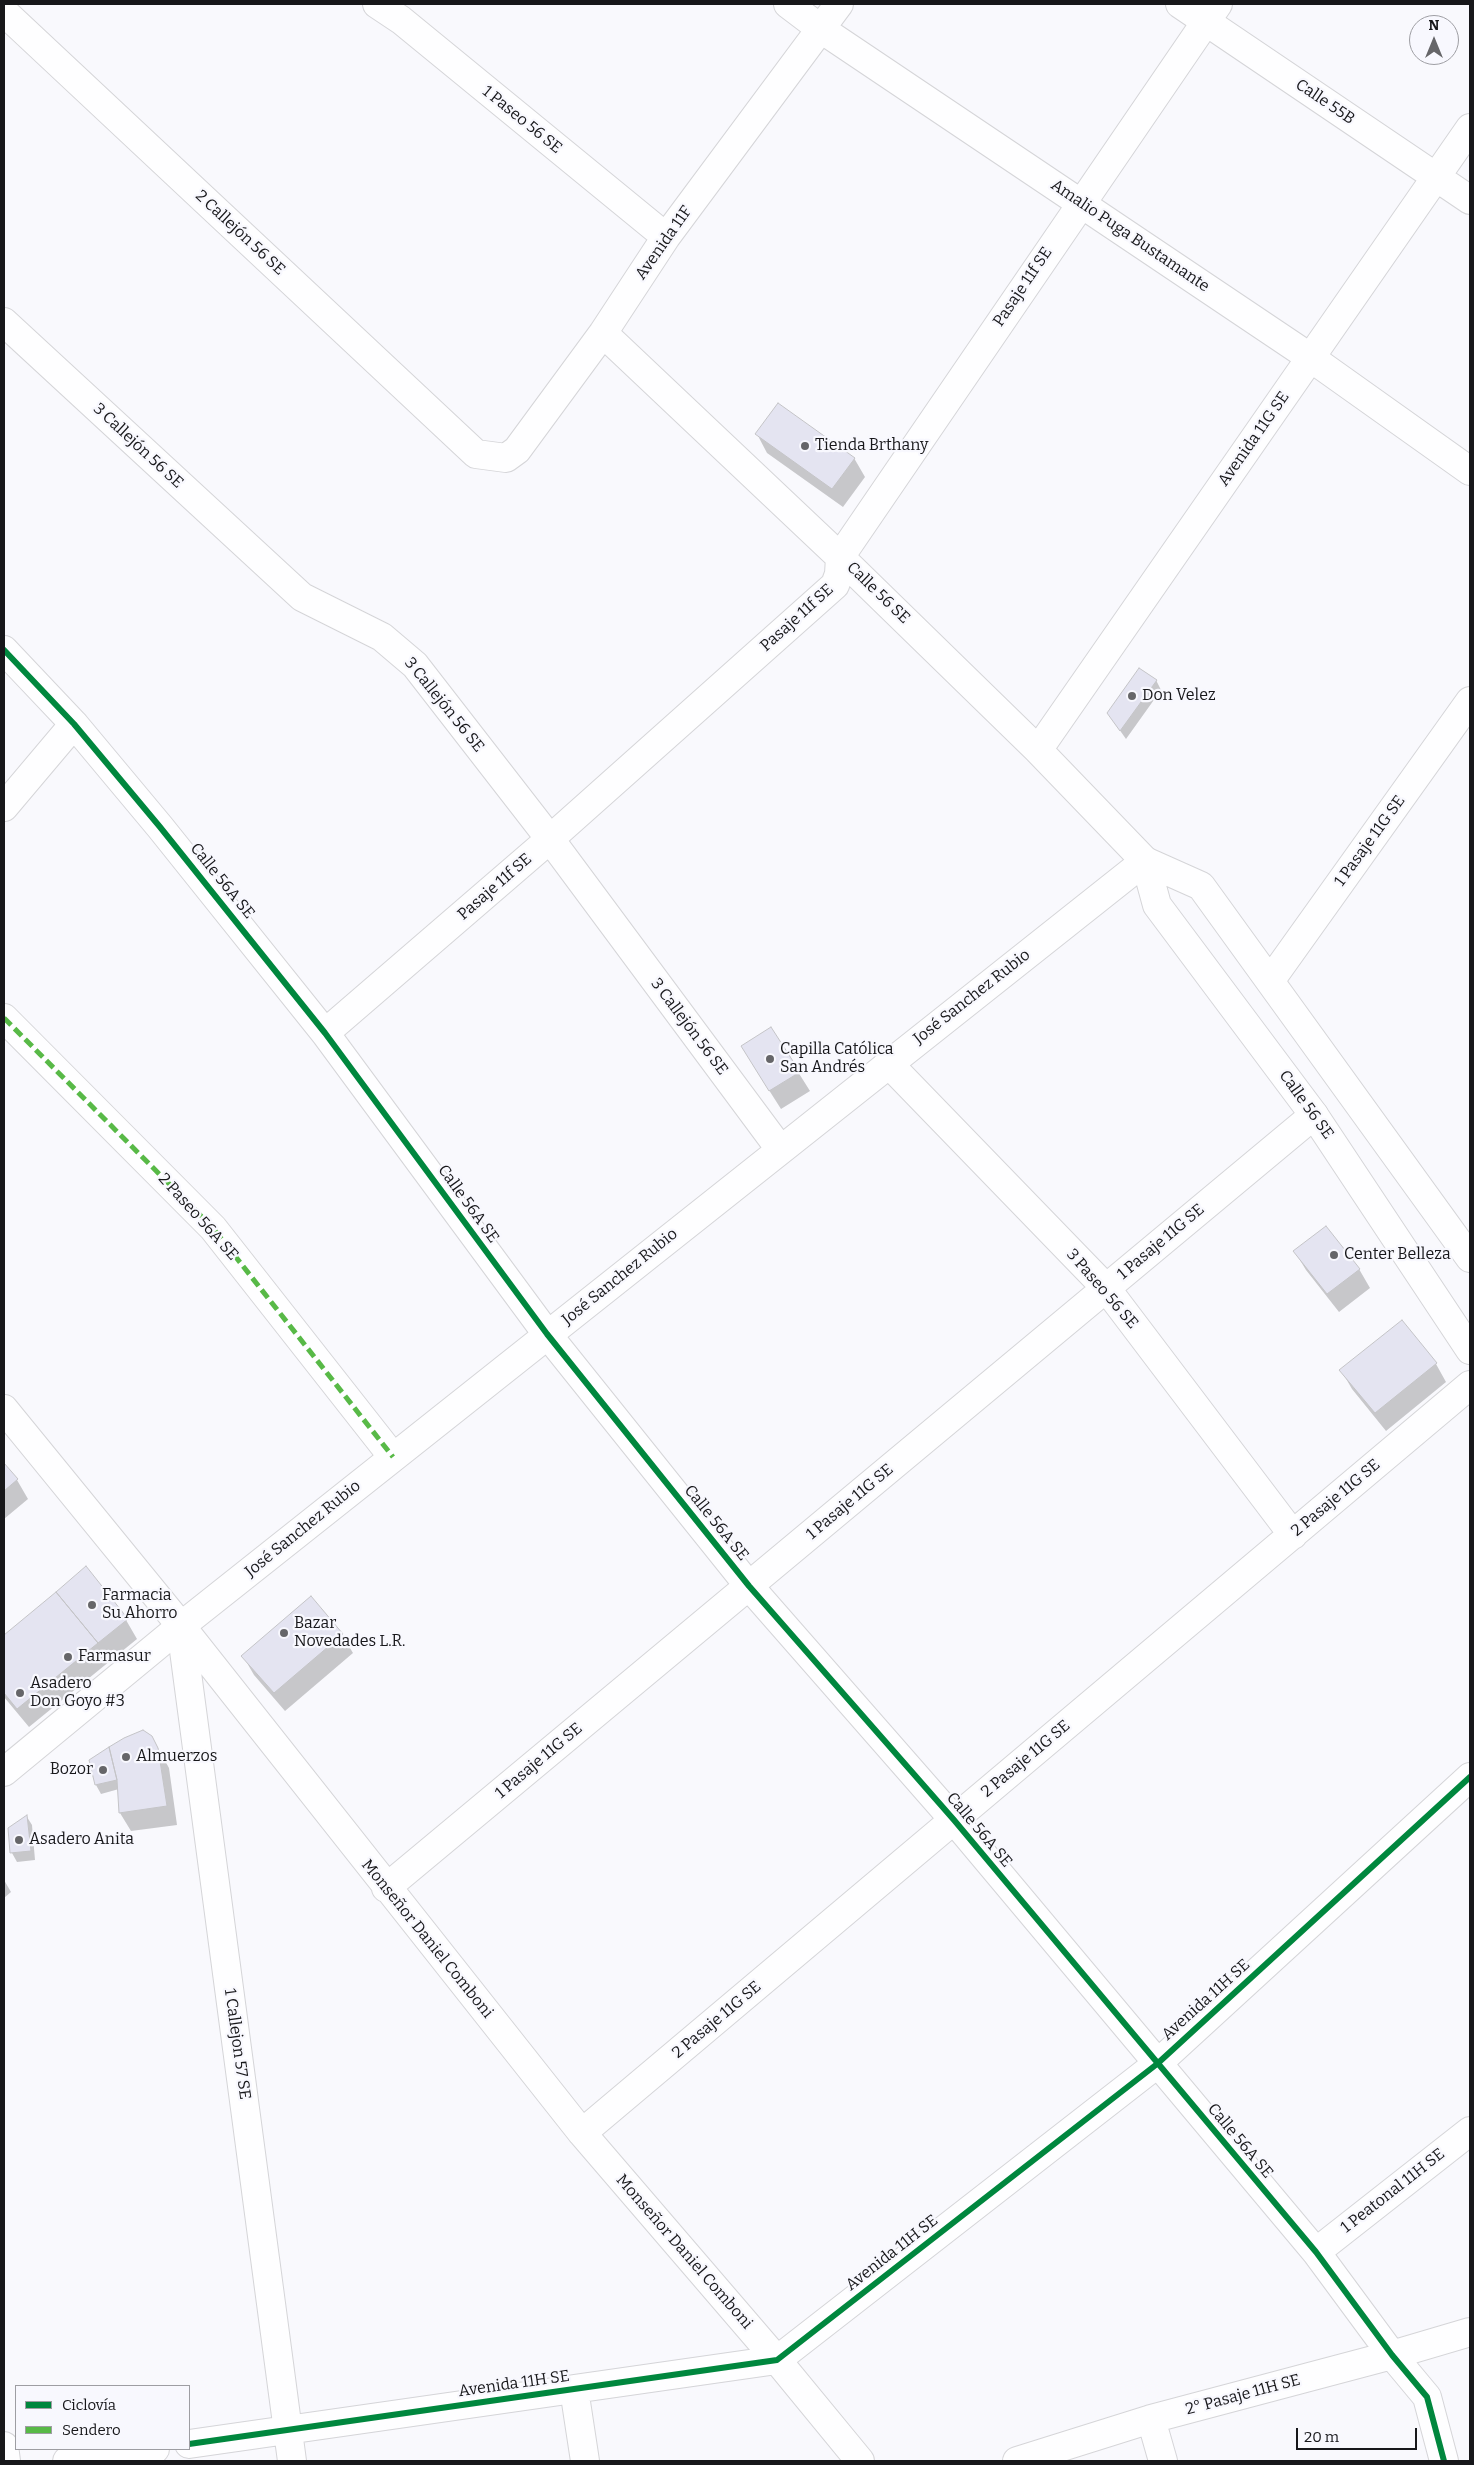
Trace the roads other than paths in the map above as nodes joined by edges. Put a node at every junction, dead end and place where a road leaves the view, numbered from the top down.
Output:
1 (377, 4) edge
2 (788, 4) edge
3 (840, 4) edge
4 (1180, 4) edge
5 (1212, 13) edge
6 (9, 14) edge
7 (821, 29) junction
8 (1470, 128) edge
9 (1436, 177) junction
10 (1470, 200) edge
11 (1081, 203) junction
12 (666, 237) junction
13 (4, 322) edge
14 (603, 333) junction
15 (1311, 358) junction
16 (476, 454) joint
17 (1470, 471) edge
18 (840, 556) junction
19 (4, 650) edge
20 (1470, 701) edge
21 (74, 724) junction
22 (1038, 750) junction
23 (4, 806) edge
24 (550, 839) junction
25 (1145, 861) junction
26 (1270, 981) junction
27 (4, 1018) edge
28 (325, 1033) junction
29 (888, 1063) junction
30 (1314, 1115) junction
31 (780, 1149) junction
32 (1468, 1248) edge
33 (1106, 1288) junction
34 (547, 1334) junction
35 (1470, 1350) edge
36 (1470, 1385) edge
37 (4, 1409) edge
38 (393, 1457) junction
39 (1293, 1535) junction
40 (749, 1586) junction
41 (181, 1626) junction
42 (4, 1772) edge
43 (1470, 1777) edge
44 (954, 1820) junction
45 (386, 1888) junction
46 (1157, 2064) junction
47 (1470, 2131) edge
48 (582, 2133) junction
49 (1316, 2252) junction
50 (1470, 2332) edge
51 (1392, 2355) junction
52 (777, 2360) junction
53 (574, 2389) junction
54 (1151, 2419) junction
55 (288, 2430) junction
56 (190, 2444) edge
57 (4, 2446) edge
58 (148, 2450) edge
59 (6, 2461) edge
60 (67, 2461) edge
61 (292, 2461) edge
62 (585, 2461) edge
63 (860, 2461) edge
64 (1017, 2461) edge
65 (1163, 2461) edge
66 (1444, 2461) edge

1 - 12 street, 1 Paseo 56 SE
2 - 7 street, Amalio Puga Bustamante
3 - 7 street, Avenida 11F
4 - 5 street, Calle 55B
5 - 9 street, Calle 55B
5 - 11 street, Pasaje 11f SE
6 - 16 street, 2 Callejón 56 SE
7 - 11 street, Amalio Puga Bustamante
7 - 12 street, Avenida 11F
8 - 9 street, Avenida 11G SE
9 - 10 street, Calle 55B
9 - 15 street, Avenida 11G SE
11 - 15 street, Amalio Puga Bustamante
11 - 18 street, Pasaje 11f SE
12 - 14 street, Avenida 11F
13 - 24 street, 3 Callejón 56 SE
14 - 16 street, Avenida 11F
14 - 18 street, Calle 56 SE
15 - 17 street, Amalio Puga Bustamante
15 - 22 street, Avenida 11G SE
18 - 22 street, Calle 56 SE
18 - 24 street, Pasaje 11f SE
19 - 21 street, Calle 56A SE
20 - 26 street, 1 Pasaje 11G SE
21 - 23 street
21 - 28 street, Calle 56A SE
22 - 25 street, Calle 56 SE
24 - 28 street, Pasaje 11f SE
24 - 31 street, 3 Callejón 56 SE
25 - 26 street, Calle 56 SE
25 - 29 street, José Sanchez Rubio
25 - 30 street, Calle 56 SE
26 - 32 street, Calle 56 SE
27 - 38 street, 2 Paseo 56A SE
28 - 34 street, Calle 56A SE
29 - 31 street, José Sanchez Rubio
29 - 33 street, 3 Paseo 56 SE
30 - 33 street, 1 Pasaje 11G SE
30 - 35 street, Calle 56 SE
31 - 34 street, José Sanchez Rubio
33 - 39 street, 3 Paseo 56 SE
33 - 40 street, 1 Pasaje 11G SE
34 - 38 street, José Sanchez Rubio
34 - 40 street, Calle 56A SE
36 - 39 street, 2 Pasaje 11G SE
37 - 41 street, Monseñor Daniel Comboni
38 - 41 street, José Sanchez Rubio
39 - 44 street, 2 Pasaje 11G SE
40 - 44 street, Calle 56A SE
40 - 45 street, 1 Pasaje 11G SE
41 - 42 street, José Sanchez Rubio
41 - 45 street, Monseñor Daniel Comboni
41 - 55 street, 1 Callejon 57 SE
43 - 46 street, Avenida 11H SE
44 - 46 street, Calle 56A SE
44 - 48 street, 2 Pasaje 11G SE
45 - 48 street, Monseñor Daniel Comboni
46 - 49 street, Calle 56A SE
46 - 52 street, Avenida 11H SE
47 - 49 street, 1 Peatonal 11H SE
48 - 52 street, Monseñor Daniel Comboni
49 - 51 street, Calle 56A SE
50 - 51 street, 2° Pasaje 11H SE
51 - 54 street, 2° Pasaje 11H SE
51 - 66 street, Calle 56A SE
52 - 53 street, Avenida 11H SE
52 - 63 street, Monseñor Daniel Comboni
53 - 55 street, Avenida 11H SE
53 - 62 street, Avenida 11H SE
54 - 64 street, 2° Pasaje 11H SE
54 - 65 street
55 - 56 street, Avenida 11H SE
55 - 61 street, 1 Callejon 57 SE
57 - 59 street
58 - 60 street

